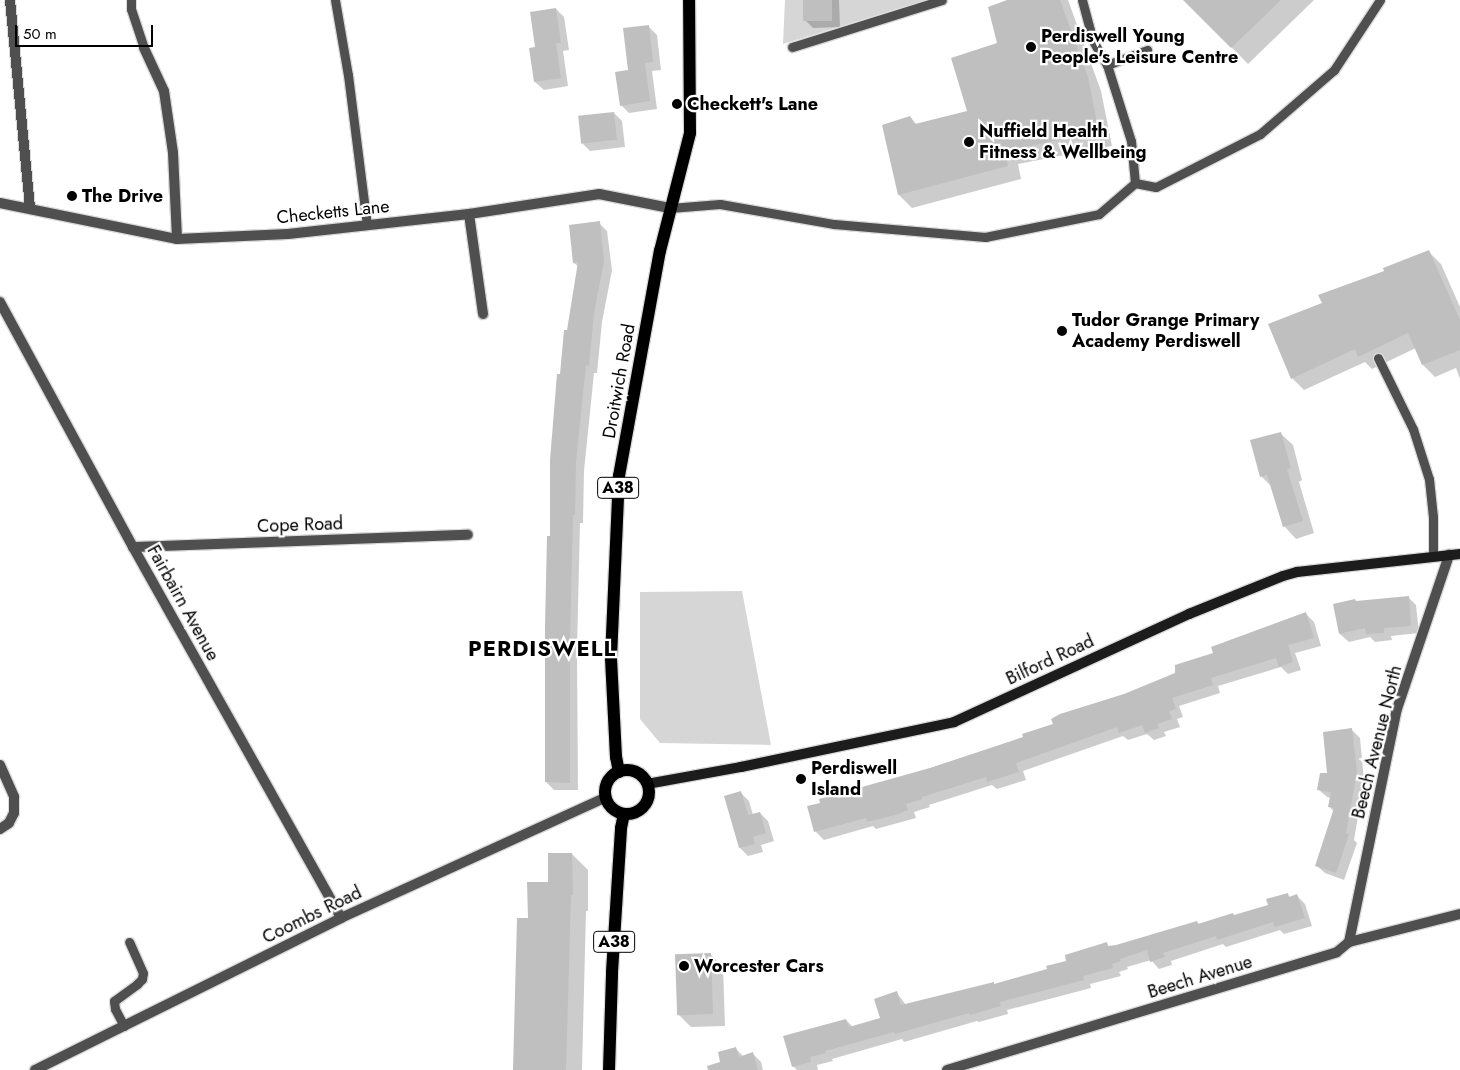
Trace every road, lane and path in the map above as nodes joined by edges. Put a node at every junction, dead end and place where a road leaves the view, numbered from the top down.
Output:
1 (10, 0) edge
2 (131, 0) edge
3 (335, 0) edge
4 (689, 0) edge
5 (942, 0) edge
6 (1082, 0) edge
7 (1380, 0) edge
8 (792, 47) dead end
9 (144, 48) joint
10 (1147, 50) dead end
11 (1108, 64) junction
12 (1135, 183) junction
13 (0, 203) edge
14 (30, 208) junction
15 (670, 208) junction
16 (469, 214) junction
17 (367, 225) junction
18 (177, 239) junction
19 (0, 302) edge
20 (483, 314) dead end
21 (1378, 358) dead end
22 (468, 535) dead end
23 (133, 547) junction
24 (1455, 554) edge
25 (1433, 556) junction
26 (0, 765) edge
27 (619, 772) junction
28 (647, 784) junction
29 (606, 797) junction
30 (624, 814) junction
31 (0, 829) edge
32 (1460, 914) edge
33 (341, 918) junction
34 (129, 942) dead end
35 (1349, 942) junction
36 (124, 1026) junction
37 (35, 1070) edge
38 (610, 1070) edge
39 (947, 1070) edge

1 - 14 street
2 - 9 lane
3 - 17 lane
4 - 15 main road, Droitwich Road / A38
5 - 8 lane
6 - 11 lane
7 - 12 lane
9 - 18 street
10 - 11 lane
11 - 12 lane
12 - 15 lane
13 - 14 street, Checketts Lane
14 - 18 street, Checketts Lane
15 - 16 street, Checketts Lane
15 - 27 main road, Droitwich Road / A38
16 - 17 street, Checketts Lane
16 - 20 street
17 - 18 street, Checketts Lane
19 - 23 street, Fairbairn Avenue
21 - 25 lane
22 - 23 street, Cope Road
23 - 33 street, Fairbairn Avenue
24 - 25 main road, Bilford Road
24 - 35 street, Beech Avenue North
25 - 28 main road, Bilford Road
26 - 31 street
27 - 28 main road
27 - 29 main road
28 - 30 main road
29 - 30 main road
29 - 33 street, Coombs Road
30 - 38 main road, A38
32 - 35 street, Beech Avenue
33 - 36 street, Coombs Road
34 - 36 lane
35 - 39 street, Beech Avenue
36 - 37 street, Coombs Road

